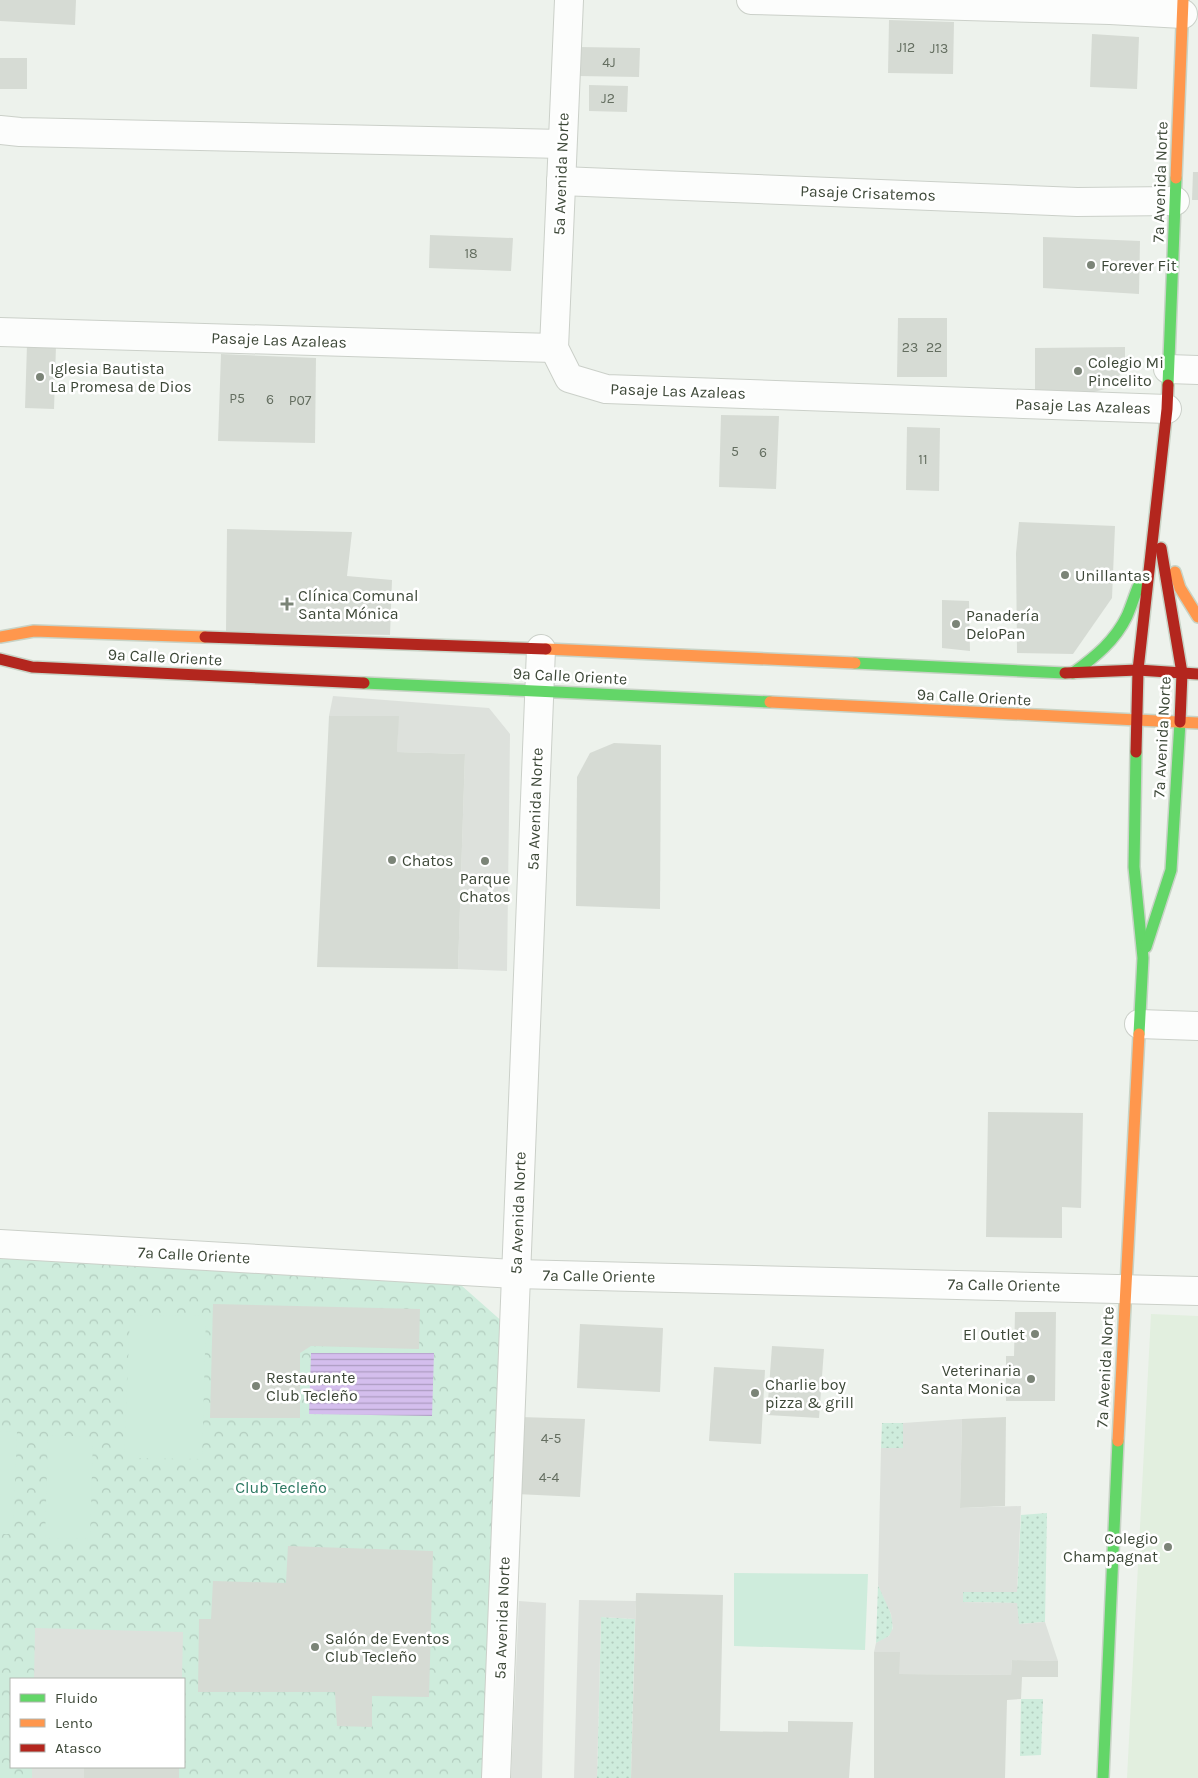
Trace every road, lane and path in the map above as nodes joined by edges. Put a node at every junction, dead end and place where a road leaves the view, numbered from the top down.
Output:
1 (568, 0) edge
2 (751, 0) edge
3 (1183, 7) edge
4 (1189, 72) edge
5 (0, 130) edge
6 (562, 144) junction
7 (561, 181) junction
8 (1175, 201) junction
9 (0, 332) edge
10 (554, 348) junction
11 (1168, 369) junction
12 (1198, 370) edge
13 (1167, 409) junction
14 (1156, 515) junction
15 (1198, 617) edge
16 (0, 637) edge
17 (541, 649) junction
18 (0, 659) edge
19 (1138, 670) junction
20 (1073, 672) junction
21 (1182, 672) junction
22 (1198, 674) edge
23 (540, 691) junction
24 (1138, 722) junction
25 (1180, 723) junction
26 (1198, 723) edge
27 (1143, 958) junction
28 (1139, 1024) junction
29 (1198, 1026) edge
30 (0, 1244) edge
31 (516, 1274) junction
32 (1125, 1288) junction
33 (1198, 1291) edge
34 (496, 1778) edge
35 (1103, 1778) edge

1 - 6 street, 5a Avenida Norte
2 - 3 street
3 - 4 main road, 7a Avenida Norte
4 - 8 main road, 7a Avenida Norte
5 - 6 street
6 - 7 street, 5a Avenida Norte
7 - 8 street, Pasaje Crisatemos
7 - 10 street, 5a Avenida Norte
8 - 11 main road, 7a Avenida Norte
9 - 10 street, Pasaje Las Azaleas
10 - 13 street, Pasaje Las Azaleas
11 - 12 street
11 - 13 main road, 7a Avenida Norte
13 - 14 main road, 7a Avenida Norte
14 - 15 main road
14 - 19 main road, 7a Avenida Norte
14 - 20 main road
14 - 21 main road, 7a Avenida Norte
16 - 17 main road, 9a Calle Oriente
17 - 20 main road, 9a Calle Oriente
17 - 23 street, 5a Avenida Norte
18 - 23 main road, 9a Calle Oriente
19 - 20 main road, 9a Calle Oriente
19 - 21 main road, 9a Calle Oriente
19 - 24 main road, 7a Avenida Norte
21 - 22 main road, 9a Calle Oriente
21 - 25 main road, 7a Avenida Norte
23 - 24 main road, 9a Calle Oriente
23 - 31 street, 5a Avenida Norte
24 - 25 main road, 9a Calle Oriente
24 - 27 main road, 7a Avenida Norte
25 - 26 main road, 9a Calle Oriente
25 - 27 main road, 7a Avenida Norte
27 - 28 main road, 7a Avenida Norte
28 - 29 street
28 - 32 main road, 7a Avenida Norte
30 - 31 street, 7a Calle Oriente
31 - 32 street, 7a Calle Oriente
31 - 34 street, 5a Avenida Norte
32 - 33 street, 7a Calle Oriente
32 - 35 main road, 7a Avenida Norte

